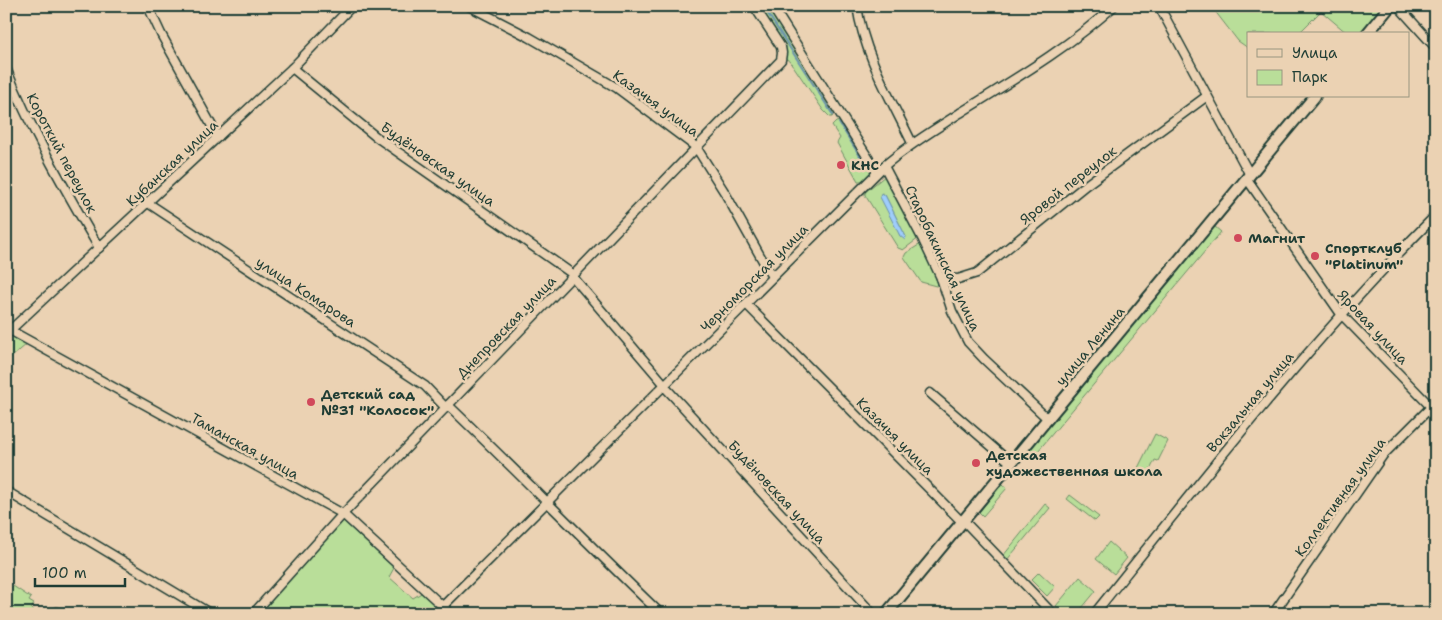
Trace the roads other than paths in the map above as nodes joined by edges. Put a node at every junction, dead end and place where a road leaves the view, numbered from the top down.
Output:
1 (148, 6) edge
2 (352, 6) edge
3 (469, 6) edge
4 (754, 6) edge
5 (772, 6) edge
6 (857, 6) edge
7 (1114, 6) edge
8 (1159, 6) edge
9 (1390, 6) edge
10 (1398, 6) edge
11 (1369, 32) edge
12 (1436, 48) edge
13 (6, 68) edge
14 (292, 68) junction
15 (1207, 96) junction
16 (1313, 98) edge
17 (218, 137) junction
18 (912, 144) junction
19 (696, 147) junction
20 (884, 166) junction
21 (878, 172) junction
22 (1248, 177) junction
23 (148, 203) junction
24 (1436, 215) edge
25 (99, 248) junction
26 (573, 276) junction
27 (772, 277) junction
28 (941, 278) junction
29 (746, 304) junction
30 (1341, 314) junction
31 (8, 331) edge
32 (665, 386) junction
33 (930, 393) dead end
34 (447, 406) junction
35 (1434, 407) edge
36 (1048, 419) junction
37 (1011, 463) junction
38 (6, 491) edge
39 (548, 501) junction
40 (343, 514) junction
41 (963, 521) junction
42 (443, 606) junction
43 (54, 614) edge
44 (63, 614) edge
45 (211, 614) edge
46 (253, 614) edge
47 (451, 614) edge
48 (661, 614) edge
49 (872, 614) edge
50 (886, 614) edge
51 (1053, 614) edge
52 (1094, 614) edge
53 (1273, 614) edge

1 - 17 street
2 - 14 street, Кубанская улица
3 - 19 street, Казачья улица
4 - 19 street, Днепровская улица
5 - 21 street
6 - 18 street
7 - 18 street, Черноморская улица
8 - 15 street, Яровая улица
9 - 11 main road
10 - 12 street
13 - 25 street, Короткий переулок
14 - 17 street, Кубанская улица
14 - 26 street, Будёновская улица
15 - 22 street, Яровая улица
15 - 28 street, Яровой переулок
16 - 22 main road, улица Ленина
17 - 23 street, Кубанская улица
18 - 20 street, Черноморская улица
19 - 26 street, Днепровская улица
19 - 27 street, Казачья улица
20 - 21 street, Черноморская улица
20 - 28 street, Старобакинская улица
21 - 27 street, Черноморская улица
22 - 30 street, Яровая улица
22 - 36 main road, улица Ленина
23 - 25 street, Кубанская улица
23 - 34 street, улица Комарова
24 - 30 street, Вокзальная улица
25 - 31 street, Кубанская улица
26 - 32 street, Будёновская улица
26 - 34 street, Днепровская улица
27 - 29 street, Черноморская улица
28 - 36 street, Старобакинская улица
29 - 32 street, Черноморская улица
29 - 41 street, Казачья улица
30 - 35 street, Яровая улица
30 - 52 street, Вокзальная улица
31 - 40 street, Таманская улица
32 - 39 street, Черноморская улица
32 - 49 street, Будёновская улица
33 - 37 street
34 - 39 street, улица Комарова
34 - 40 street, Днепровская улица
35 - 53 street, Коллективная улица
36 - 37 main road, улица Ленина
37 - 41 main road, улица Ленина
38 - 45 street
39 - 42 street, Черноморская улица
39 - 48 street, улица Комарова
40 - 42 street, Таманская улица
40 - 46 street, Днепровская улица
41 - 50 main road, улица Ленина
41 - 51 street, Казачья улица
42 - 47 street, Таманская улица
43 - 44 street

